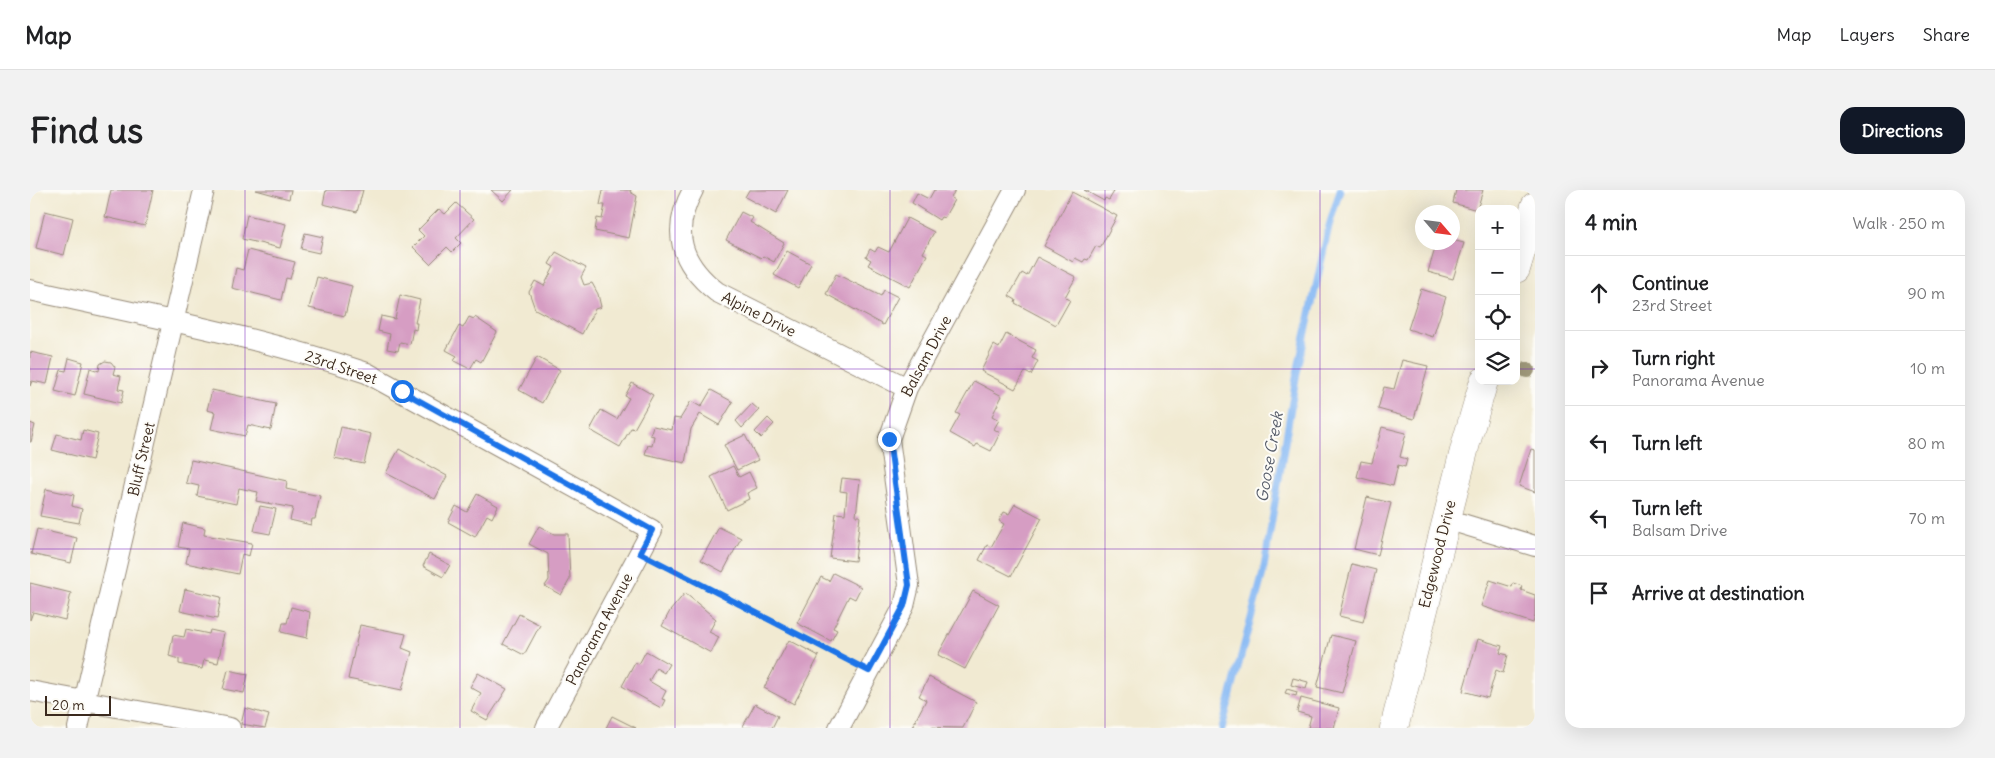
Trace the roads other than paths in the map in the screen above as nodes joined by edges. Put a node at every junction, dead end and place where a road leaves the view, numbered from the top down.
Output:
1 (204, 190) edge
2 (693, 190) edge
3 (1015, 190) edge
4 (1535, 206) edge
5 (1525, 256) edge
6 (30, 290) edge
7 (174, 321) junction
8 (1483, 385) edge
9 (907, 388) junction
10 (1446, 519) junction
11 (652, 530) joint
12 (1535, 546) edge
13 (30, 690) edge
14 (84, 701) junction
15 (78, 728) edge
16 (230, 728) edge
17 (546, 728) edge
18 (839, 728) edge
19 (1394, 728) edge

1 - 7 street, Bluff Street
2 - 9 street, Alpine Drive
3 - 9 street, Balsam Drive
4 - 5 street
6 - 7 street, 23rd Street
7 - 11 street, 23rd Street
7 - 14 street, Bluff Street
8 - 10 street, Edgewood Drive
9 - 18 street, Balsam Drive
10 - 12 street
10 - 19 street, Edgewood Drive
11 - 17 street, Panorama Avenue
13 - 14 street
14 - 15 street, Bluff Street
14 - 16 street

